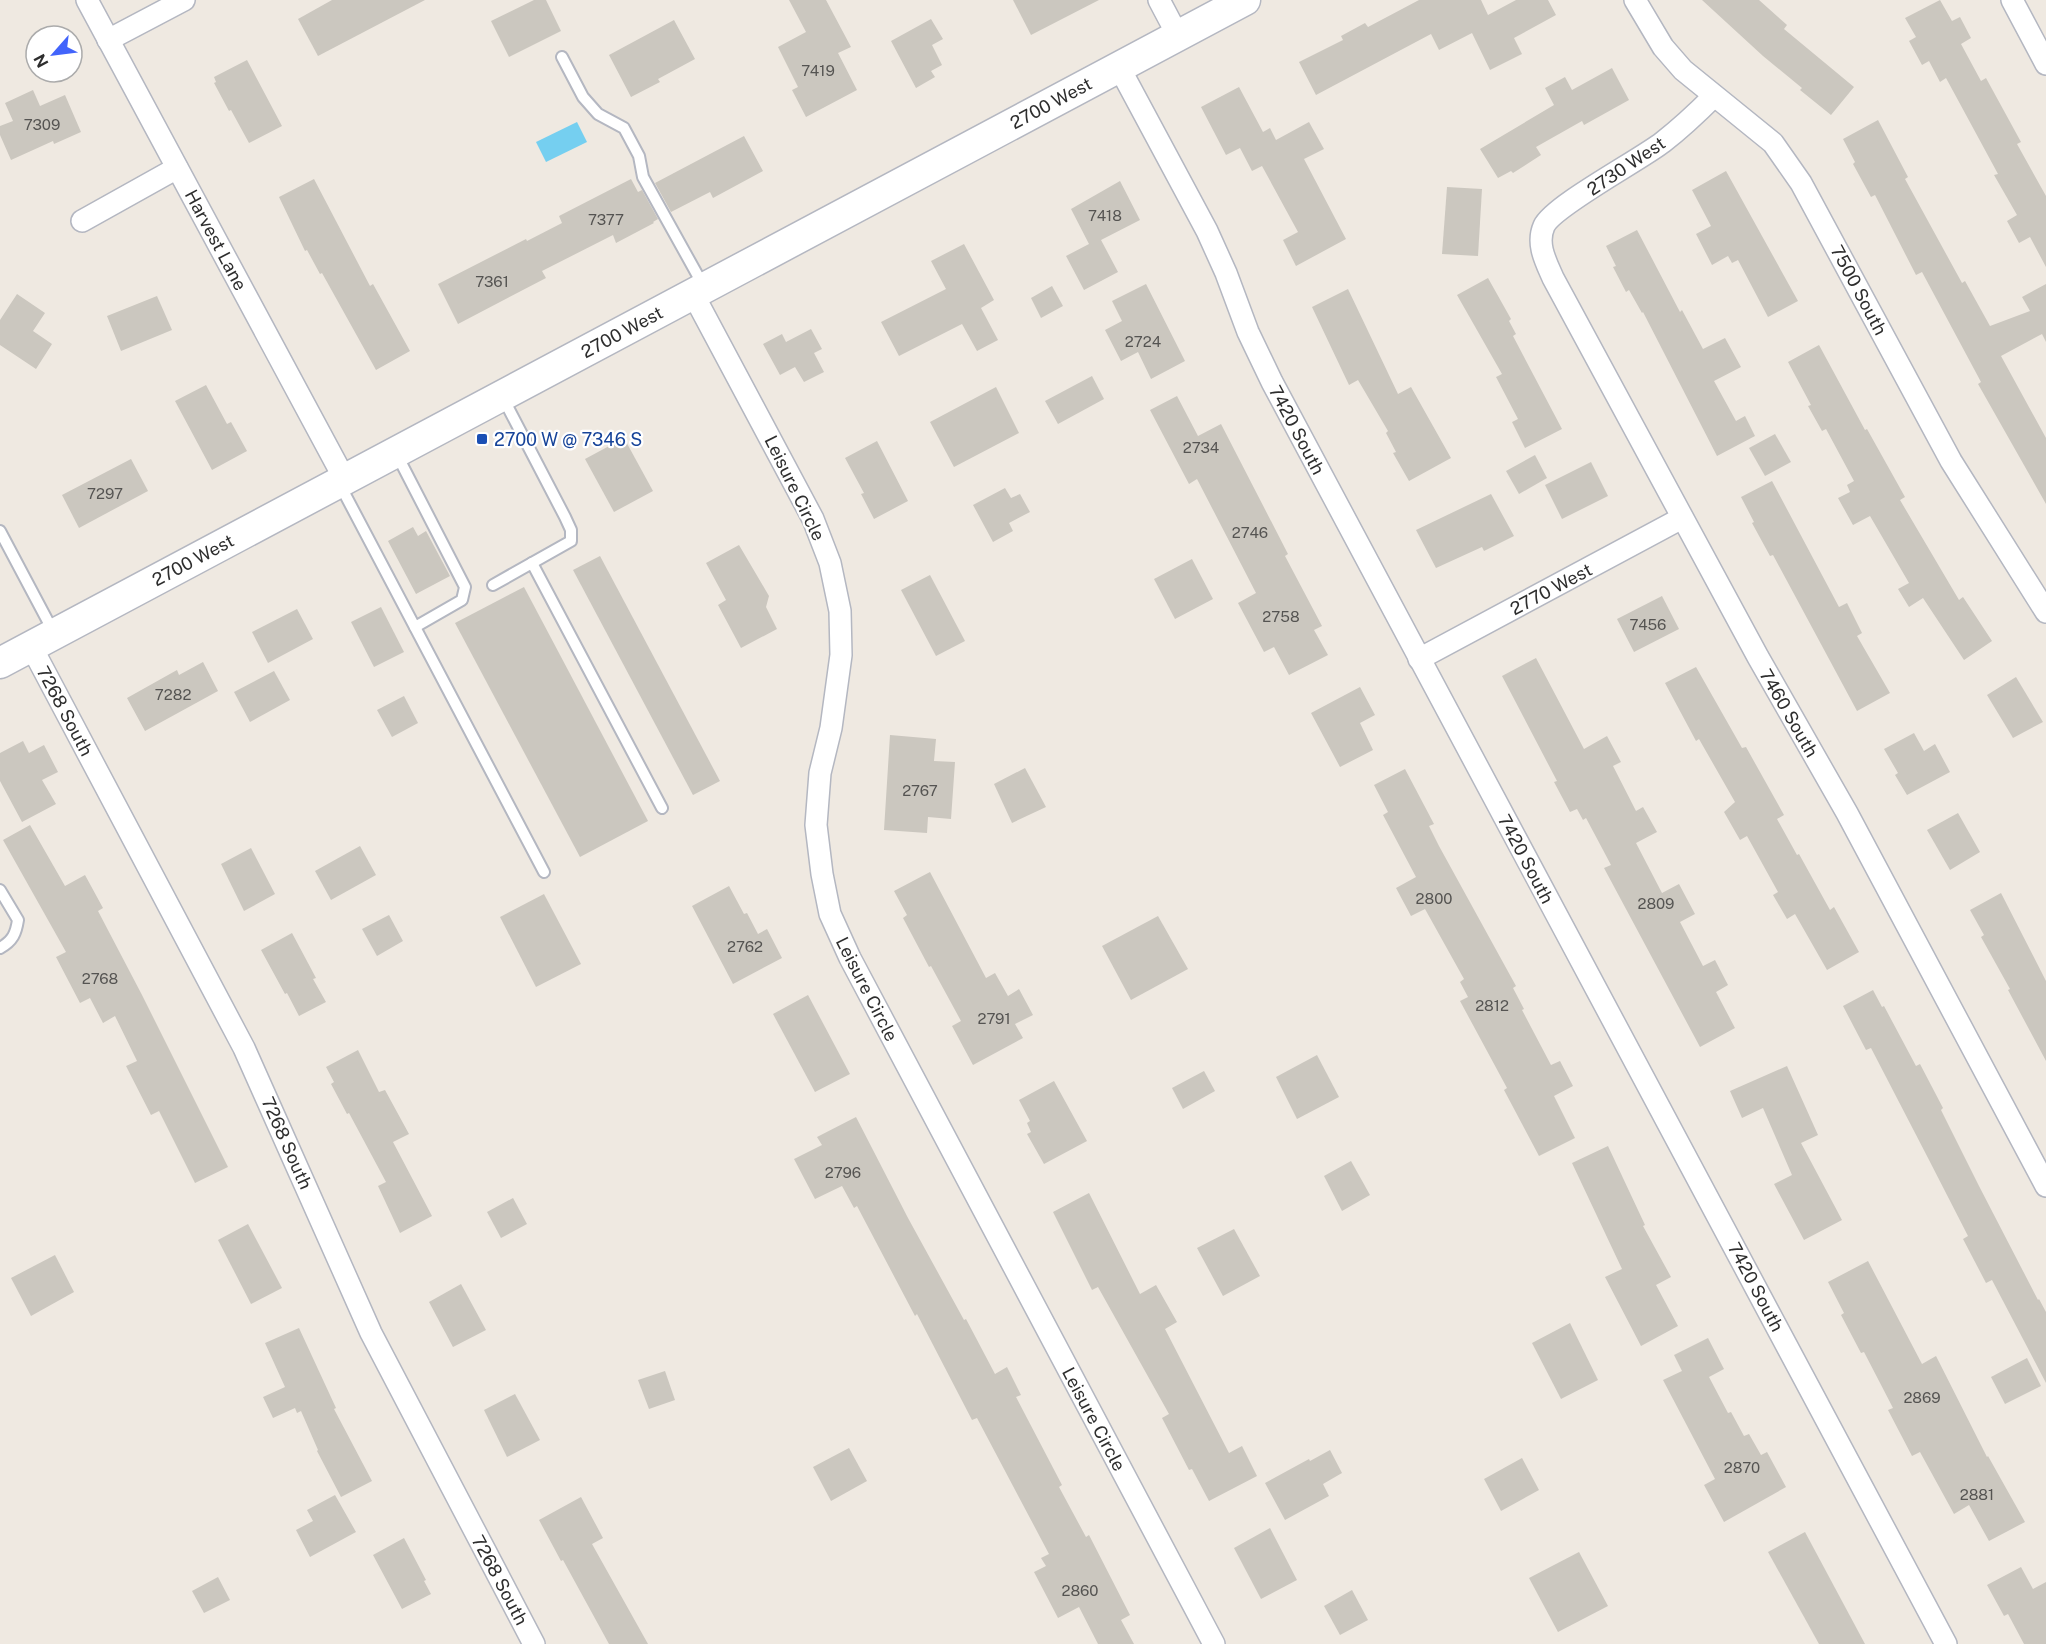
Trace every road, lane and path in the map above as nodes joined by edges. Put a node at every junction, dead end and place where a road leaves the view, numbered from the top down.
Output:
1 (87, 0) edge
2 (183, 0) edge
3 (1159, 0) edge
4 (1245, 0) edge
5 (1635, 0) edge
6 (2012, 0) edge
7 (1178, 36) junction
8 (108, 40) junction
9 (562, 57) dead end
10 (2046, 64) edge
11 (1119, 67) junction
12 (1714, 96) junction
13 (177, 168) junction
14 (81, 221) dead end
15 (1541, 236) joint
16 (699, 291) junction
17 (502, 396) junction
18 (395, 453) junction
19 (342, 482) junction
20 (1683, 518) junction
21 (0, 531) edge
22 (532, 563) junction
23 (493, 585) dead end
24 (2046, 612) edge
25 (415, 627) junction
26 (43, 640) junction
27 (1419, 659) junction
28 (0, 663) edge
29 (662, 808) dead end
30 (544, 872) dead end
31 (0, 890) edge
32 (0, 948) edge
33 (2046, 1186) edge
34 (534, 1644) edge
35 (1214, 1644) edge
36 (1946, 1644) edge

1 - 8 street, Harvest Lane
2 - 8 street
3 - 7 street
4 - 7 main road, 2700 West
5 - 12 street, 7500 South
6 - 10 street
7 - 11 main road, 2700 West
8 - 13 street, Harvest Lane
9 - 16 lane
11 - 16 main road, 2700 West
11 - 27 street, 7420 South
12 - 15 street, 2730 West
12 - 24 street, 7500 South
13 - 14 street
13 - 19 street, Harvest Lane
15 - 20 street, 7460 South
16 - 17 main road, 2700 West
16 - 35 street, Leisure Circle
17 - 18 main road, 2700 West
17 - 22 lane
18 - 19 main road, 2700 West
18 - 25 lane
19 - 25 lane
19 - 26 main road, 2700 West
20 - 27 street, 2770 West
20 - 33 street, 7460 South
21 - 26 lane
22 - 23 lane
22 - 29 lane
25 - 30 lane
26 - 28 main road, 2700 West
26 - 34 street, 7268 South
27 - 36 street, 7420 South
31 - 32 lane

